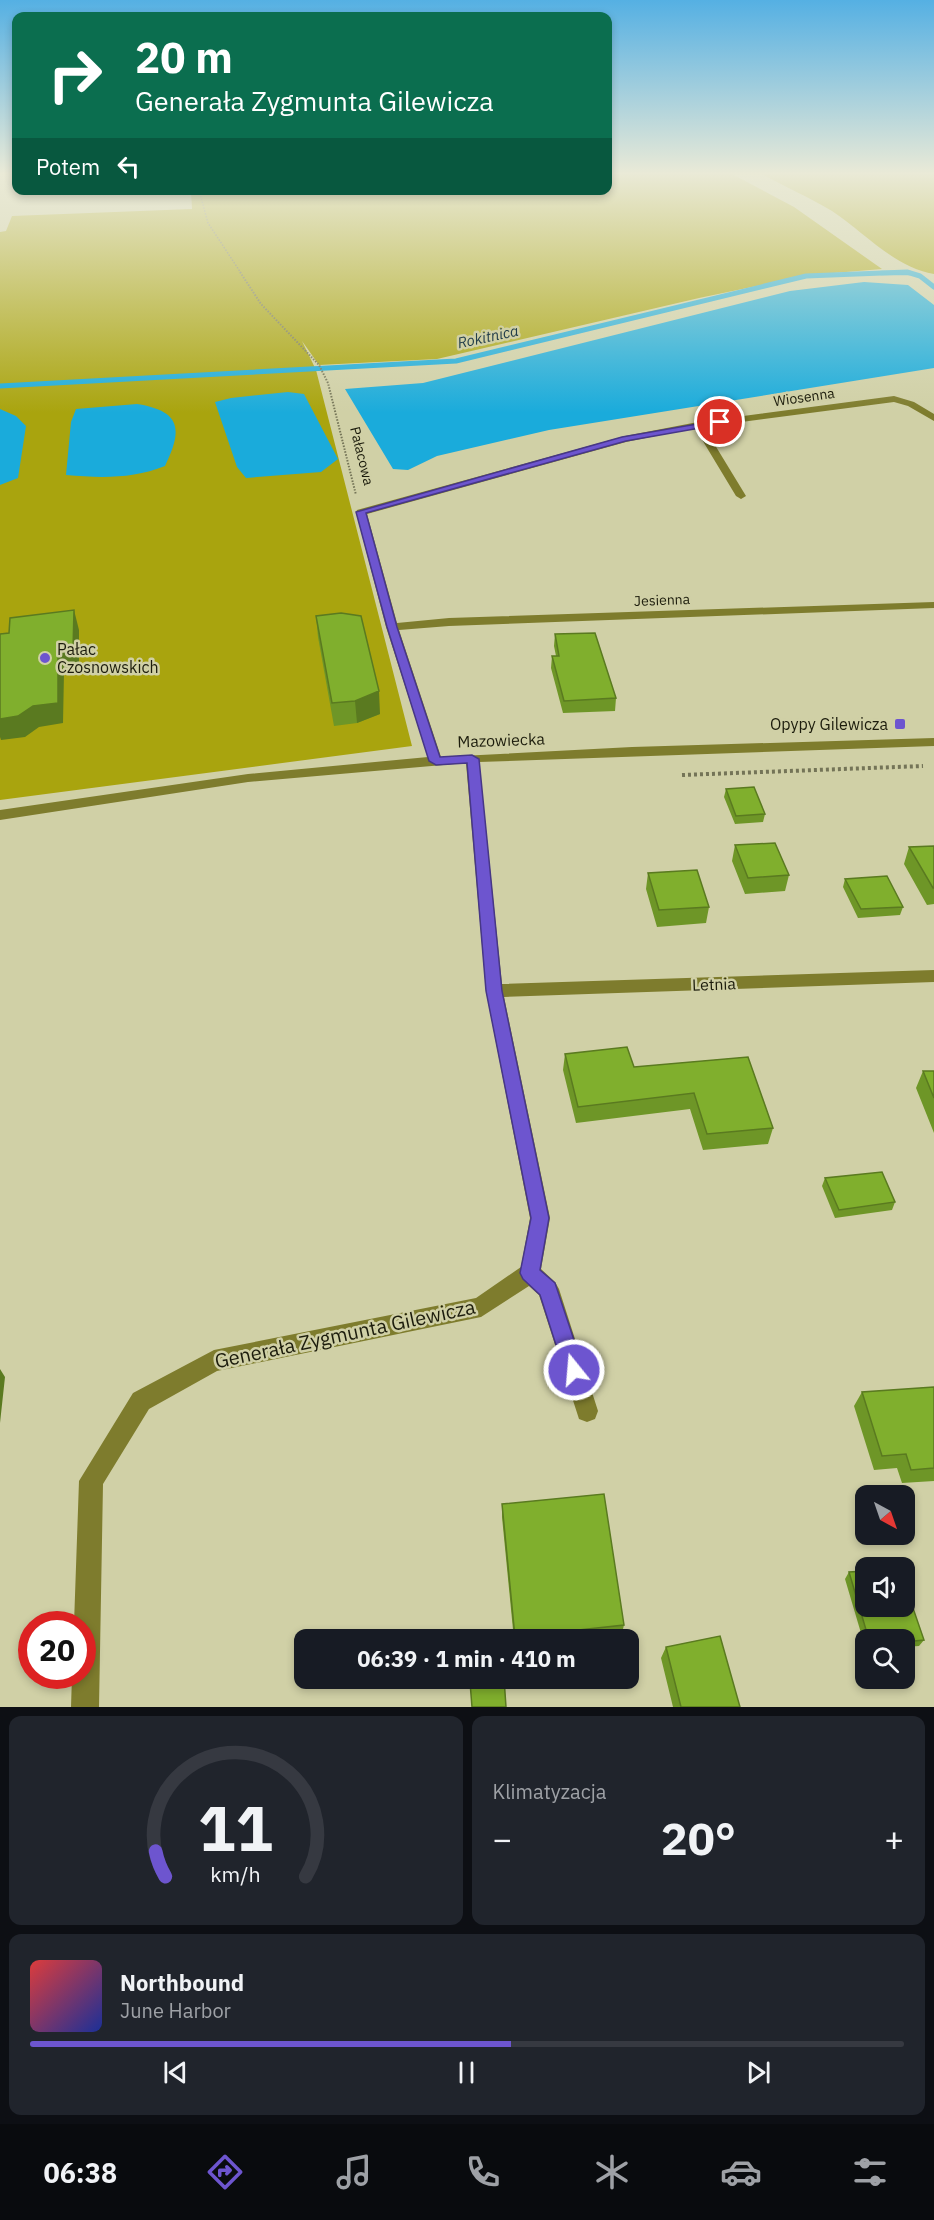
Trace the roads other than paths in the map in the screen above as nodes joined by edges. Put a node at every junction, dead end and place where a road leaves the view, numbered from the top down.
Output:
1 (934, 418) edge
2 (698, 425) junction
3 (741, 496) dead end
4 (361, 512) joint
5 (934, 604) edge
6 (392, 627) junction
7 (934, 742) edge
8 (472, 759) junction
9 (436, 761) junction
10 (0, 814) edge
11 (934, 976) edge
12 (494, 991) junction
13 (530, 1273) junction
14 (587, 1411) dead end
15 (85, 1707) edge

1 - 2 street, Wiosenna
2 - 3 street
2 - 4 street, Wiosenna
4 - 6 street, Pałacowa
5 - 6 street, Jesienna
6 - 9 street, Pałacowa
7 - 8 street, Mazowiecka
8 - 9 street, Mazowiecka
8 - 12 street
9 - 10 street, Mazowiecka
11 - 12 street, Letnia
12 - 13 street
13 - 14 street
13 - 15 street, Generała Zygmunta Gilewicza

